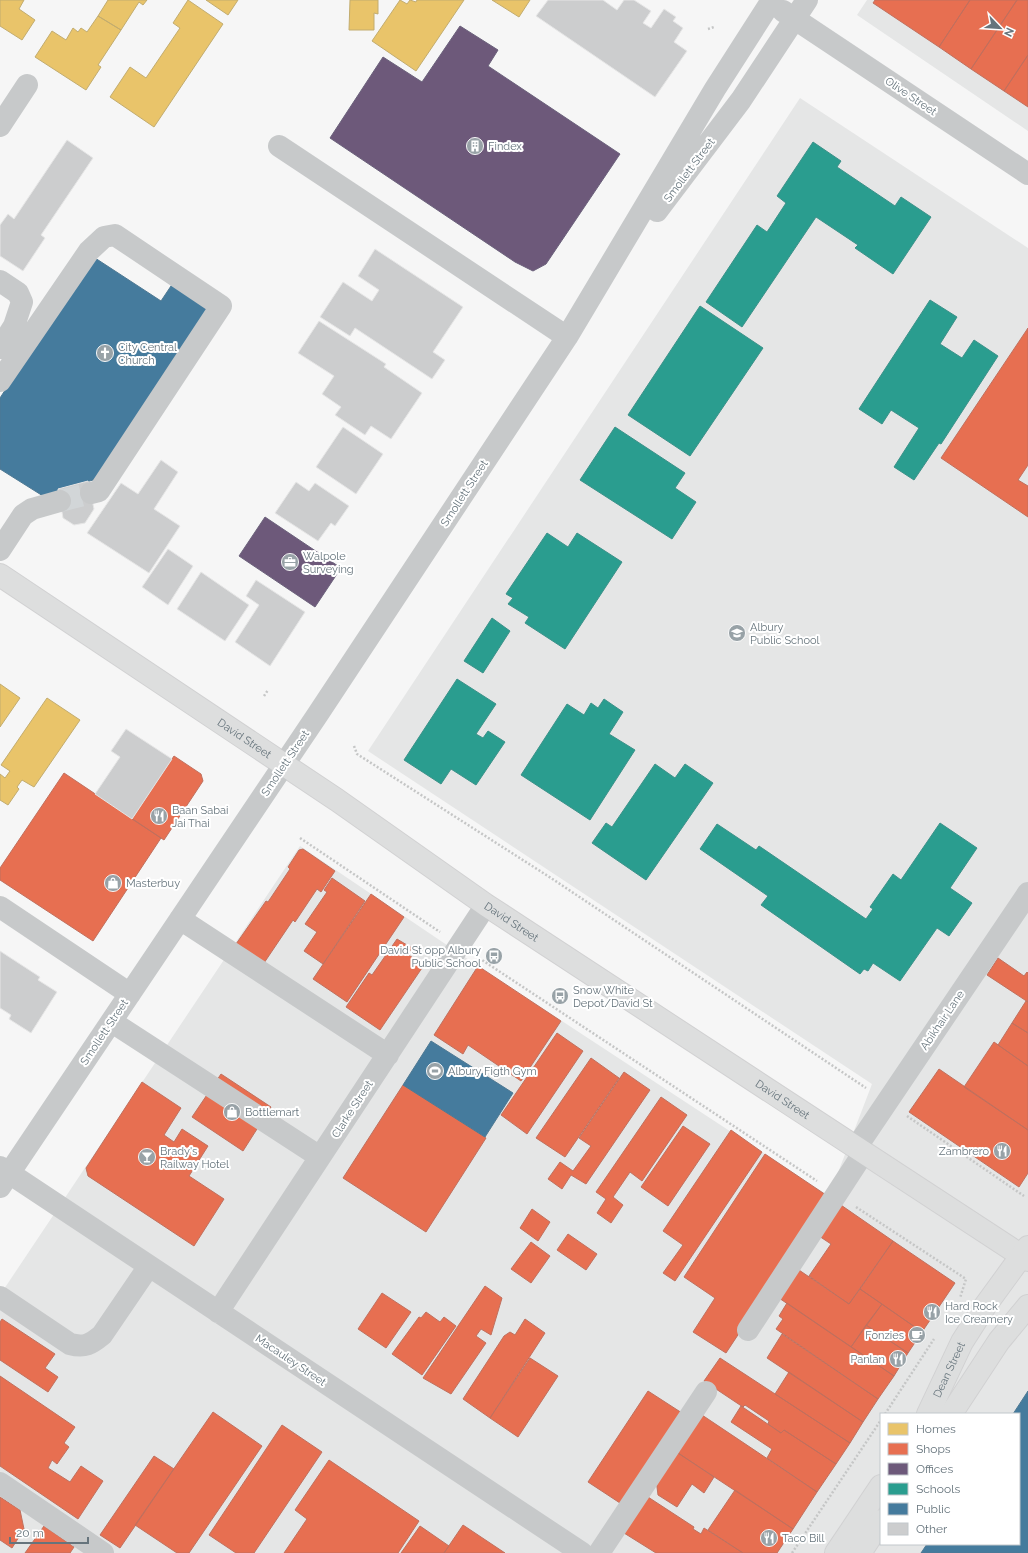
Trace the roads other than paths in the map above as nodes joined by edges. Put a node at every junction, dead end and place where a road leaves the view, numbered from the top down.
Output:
1 (807, 0) edge
2 (770, 1) edge
3 (795, 18) junction
4 (27, 84) dead end
5 (0, 126) edge
6 (279, 146) dead end
7 (1028, 174) edge
8 (0, 281) edge
9 (566, 337) junction
10 (0, 348) edge
11 (0, 381) edge
12 (91, 493) tunnel mouth
13 (60, 501) tunnel mouth
14 (0, 550) edge
15 (0, 575) edge
16 (284, 765) junction
17 (1028, 893) edge
18 (486, 905) junction
19 (0, 907) edge
20 (180, 919) junction
21 (130, 994) junction
22 (112, 1022) junction
23 (388, 1055) junction
24 (860, 1150) junction
25 (320, 1157) junction
26 (3, 1176) edge
27 (1026, 1254) edge
28 (149, 1266) junction
29 (0, 1297) edge
30 (1028, 1306) edge
31 (218, 1312) junction
32 (748, 1330) dead end
33 (706, 1392) dead end
34 (928, 1413) edge
35 (953, 1413) edge
36 (0, 1483) edge
37 (880, 1487) edge
38 (880, 1523) edge
39 (103, 1553) edge
40 (582, 1553) edge
41 (599, 1553) edge
42 (836, 1553) edge
43 (860, 1553) edge

1 - 3 street, Smollett Street
2 - 3 street, Olive Street
2 - 9 street, Smollett Street
3 - 7 street, Olive Street
3 - 9 street, Smollett Street
4 - 5 street
6 - 9 street
8 - 10 street
9 - 16 street, Smollett Street
11 - 12 street
13 - 14 street
15 - 16 main road, David Street
16 - 18 main road, David Street
16 - 20 street, Smollett Street
17 - 24 street, Abikhair Lane
18 - 23 street, Clarke Street
18 - 24 main road, David Street
19 - 21 street
20 - 21 street, Smollett Street
20 - 23 street
21 - 22 street, Smollett Street
22 - 25 street
22 - 26 street, Smollett Street
23 - 25 street, Clarke Street
24 - 27 main road, David Street
24 - 32 street, Abikhair Lane
25 - 31 street, Clarke Street
26 - 28 street, Macauley Street
27 - 34 main road, Dean Street
28 - 29 street
28 - 31 street, Macauley Street
30 - 35 main road, Dean Street
31 - 40 street, Macauley Street
33 - 41 street
36 - 39 street
37 - 42 main road
38 - 43 main road

